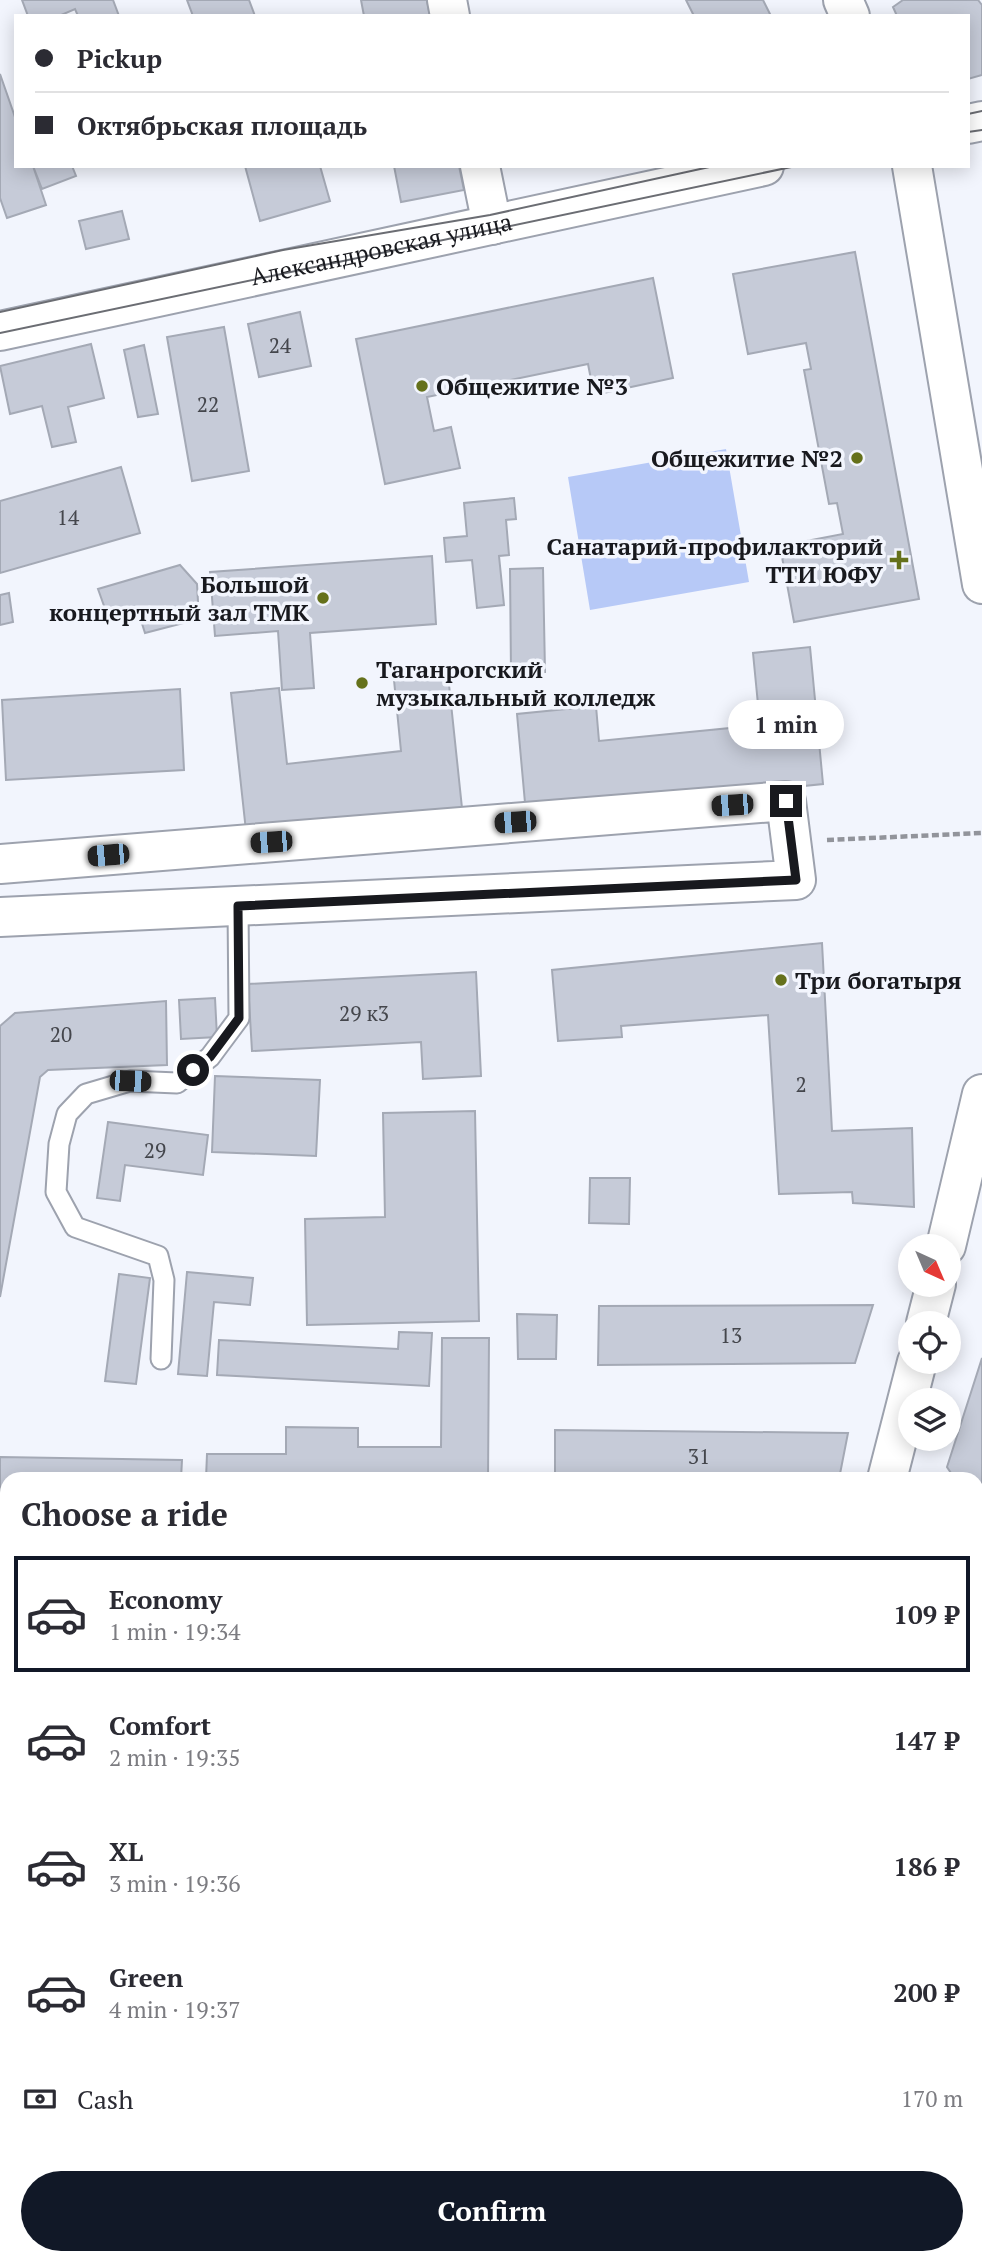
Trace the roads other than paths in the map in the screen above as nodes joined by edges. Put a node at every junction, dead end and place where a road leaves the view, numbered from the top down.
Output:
1 (480, 168) edge
2 (755, 168) edge
3 (912, 168) edge
4 (492, 225) junction
5 (0, 331) edge
6 (980, 572) edge
7 (0, 864) edge
8 (238, 906) junction
9 (0, 917) edge
10 (979, 1111) edge
11 (949, 1234) edge
12 (162, 1359) dead end
13 (914, 1374) edge
14 (889, 1472) edge

1 - 4 street
2 - 4 street, Александровская улица
3 - 6 street
4 - 5 street, Александровская улица
7 - 8 street
8 - 9 street
8 - 12 lane
10 - 11 street
13 - 14 street

